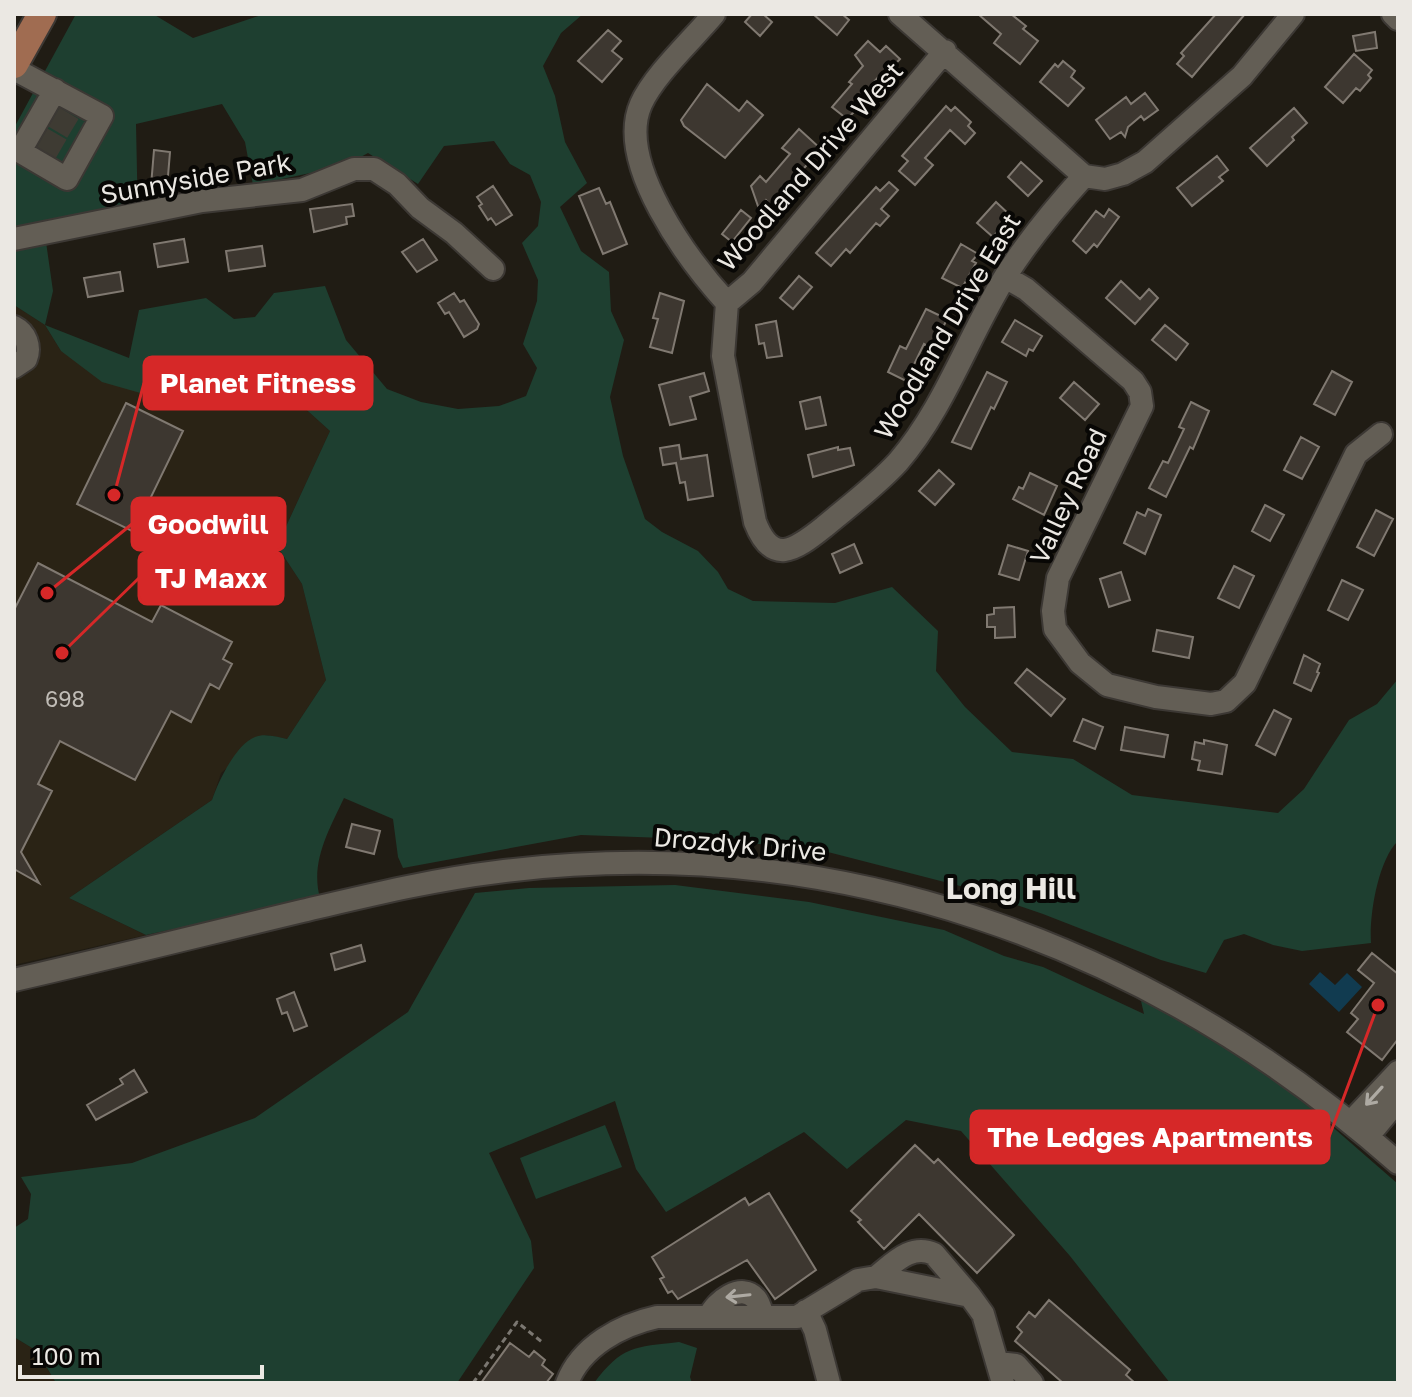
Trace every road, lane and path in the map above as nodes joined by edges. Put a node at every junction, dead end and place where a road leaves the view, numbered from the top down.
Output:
1 (42, 14) edge
2 (714, 14) edge
3 (900, 14) edge
4 (1293, 14) edge
5 (1393, 14) edge
6 (1398, 19) edge
7 (945, 51) junction
8 (14, 66) edge
9 (55, 90) junction
10 (27, 142) edge
11 (1084, 176) junction
12 (14, 239) edge
13 (493, 269) dead end
14 (1005, 277) junction
15 (727, 303) junction
16 (14, 327) edge
17 (20, 363) edge
18 (14, 385) edge
19 (1381, 434) dead end
20 (774, 550) joint
21 (14, 980) edge
22 (1398, 1072) edge
23 (1398, 1100) edge
24 (1360, 1129) junction
25 (1398, 1163) edge
26 (876, 1277) junction
27 (970, 1296) junction
28 (806, 1311) junction
29 (542, 1342) dead end
30 (1000, 1373) edge
31 (473, 1383) edge
32 (567, 1383) edge
33 (829, 1383) edge
34 (1032, 1383) edge

1 - 8 main road
2 - 15 street
3 - 7 street
4 - 11 street
5 - 6 street
7 - 11 street
7 - 15 street, Woodland Drive West
8 - 9 street
9 - 10 street
9 - 10 street
11 - 14 street, Woodland Drive East
12 - 13 street, Sunnyside Park
14 - 19 street, Valley Road
14 - 20 street, Woodland Drive East
15 - 20 street, Woodland Drive West
16 - 17 street
17 - 18 street
21 - 24 street, Drozdyk Drive
22 -> 24 street
23 - 24 street
24 - 25 street, Drozdyk Drive
26 - 27 street
26 - 27 street
26 - 28 street
27 - 30 street
28 - 32 street
28 - 33 street
29 - 31 path
30 - 34 street

